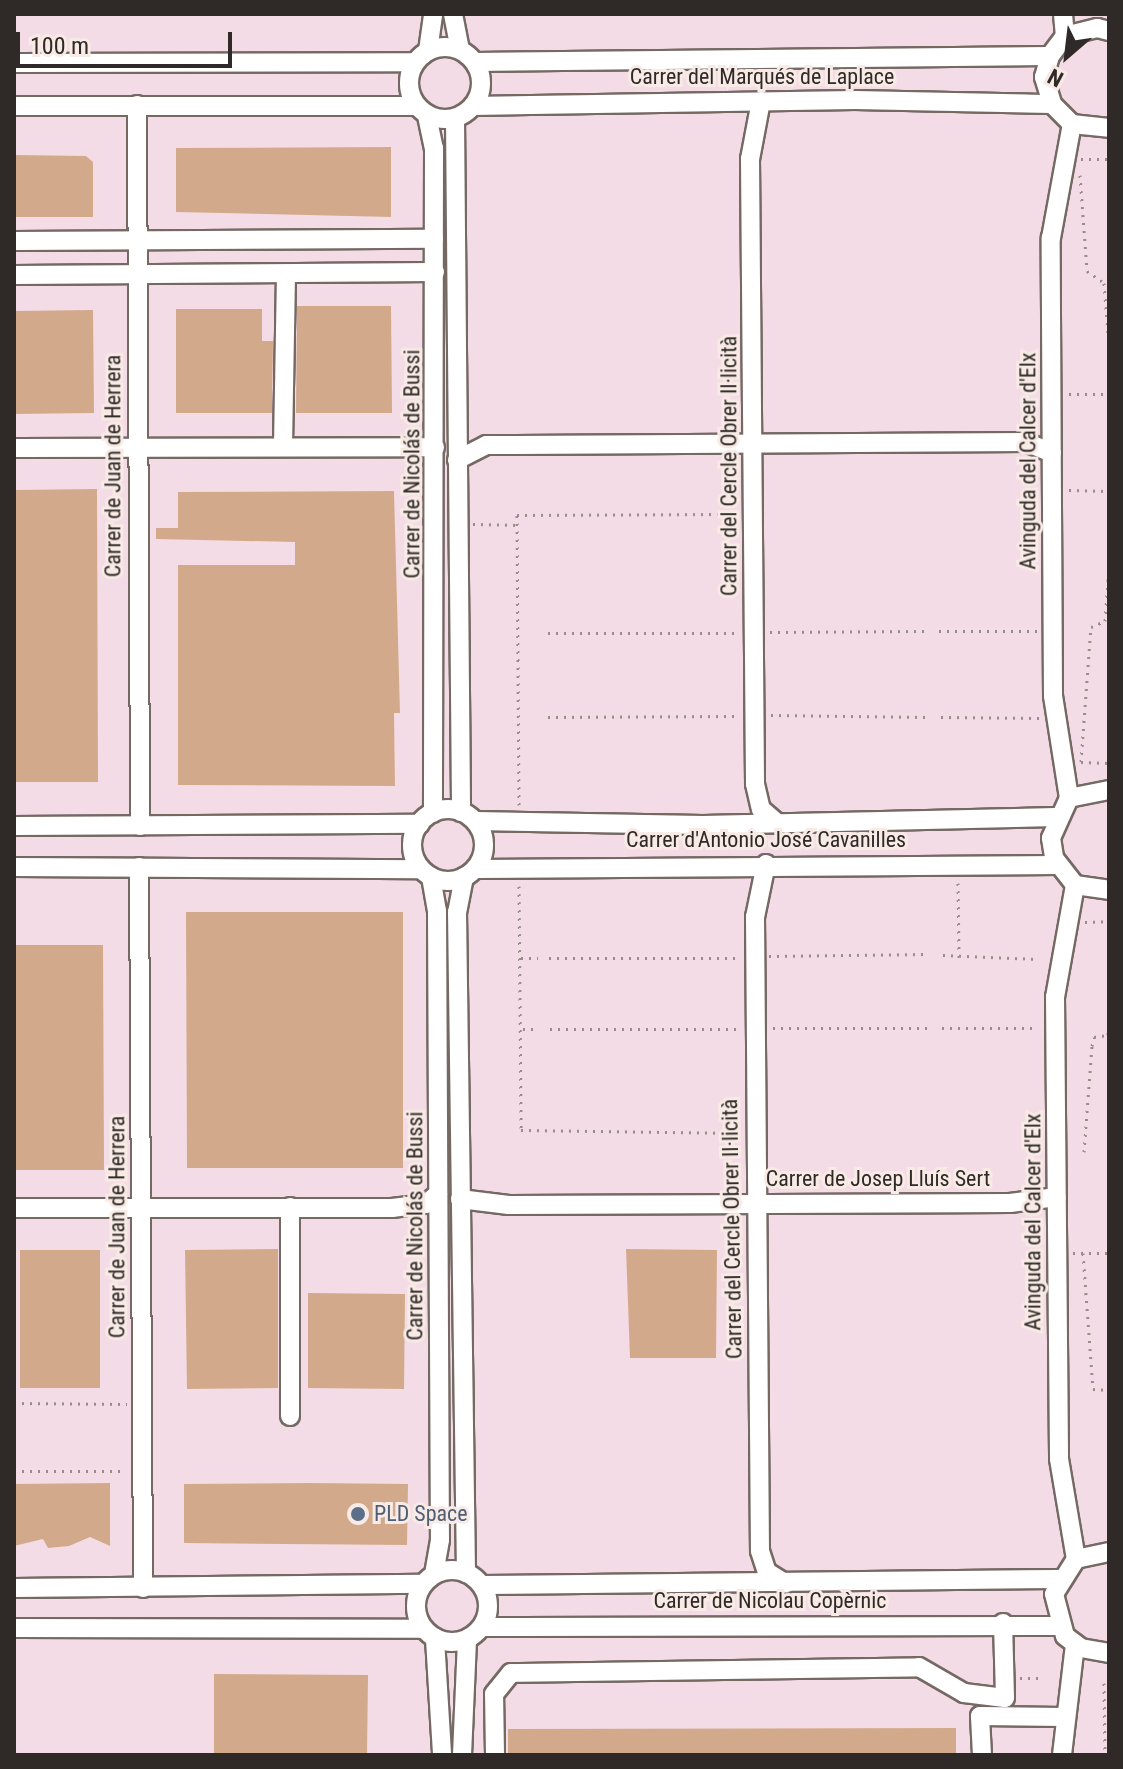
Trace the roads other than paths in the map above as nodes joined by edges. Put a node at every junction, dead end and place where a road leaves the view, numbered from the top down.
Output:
1 (433, 14) edge
2 (453, 14) edge
3 (1063, 14) edge
4 (1109, 31) edge
5 (1065, 36) junction
6 (460, 49) junction
7 (422, 56) junction
8 (1050, 56) junction
9 (475, 62) junction
10 (14, 63) edge
11 (761, 101) junction
12 (1052, 104) junction
13 (137, 105) junction
14 (14, 106) edge
15 (473, 106) junction
16 (422, 111) junction
17 (455, 118) junction
18 (1072, 124) junction
19 (1109, 128) edge
20 (434, 239) junction
21 (137, 240) junction
22 (14, 241) edge
23 (435, 272) junction
24 (286, 274) junction
25 (14, 275) edge
26 (137, 275) junction
27 (753, 443) junction
28 (283, 446) junction
29 (136, 447) junction
30 (435, 447) junction
31 (14, 448) edge
32 (1052, 453) junction
33 (457, 460) junction
34 (1109, 790) edge
35 (1069, 798) junction
36 (469, 817) junction
37 (1056, 817) junction
38 (426, 818) junction
39 (778, 824) junction
40 (14, 826) edge
41 (140, 826) junction
42 (766, 864) junction
43 (1058, 865) junction
44 (14, 867) edge
45 (139, 867) junction
46 (426, 873) junction
47 (469, 873) junction
48 (1075, 885) junction
49 (1109, 890) edge
50 (438, 1194) junction
51 (1057, 1197) junction
52 (460, 1199) junction
53 (756, 1203) junction
54 (141, 1207) junction
55 (290, 1207) junction
56 (14, 1208) edge
57 (290, 1416) dead end
58 (1109, 1552) edge
59 (1076, 1559) junction
60 (466, 1573) junction
61 (429, 1579) junction
62 (1059, 1579) junction
63 (786, 1584) junction
64 (482, 1585) junction
65 (14, 1588) edge
66 (143, 1588) junction
67 (1003, 1623) junction
68 (1059, 1626) junction
69 (482, 1627) junction
70 (14, 1628) edge
71 (429, 1634) junction
72 (467, 1640) junction
73 (1075, 1644) junction
74 (1109, 1653) edge
75 (1064, 1717) junction
76 (442, 1755) edge
77 (462, 1755) edge
78 (495, 1755) edge
79 (982, 1755) edge
80 (1062, 1755) edge

1 - 7 street
2 - 6 street
3 - 5 street
4 - 5 street
5 - 8 street
6 - 7 street
6 - 9 street
7 - 10 street
7 - 16 street
8 - 9 street, Carrer del Marqués de Laplace
8 - 12 street
9 - 15 street
11 - 12 street, Carrer del Marqués de Laplace
11 - 15 street, Carrer del Marqués de Laplace
11 - 27 street, Carrer del Cercle Obrer Il·licità
12 - 18 street
13 - 14 street
13 - 16 street
13 - 21 street, Carrer de Juan de Herrera
15 - 17 street
16 - 17 street
16 - 20 street, Carrer de Nicolás de Bussi
17 - 33 street, Carrer de Nicolás de Bussi
18 - 19 street
18 - 32 street, Avinguda del Calcer d'Elx
20 - 21 street
20 - 23 street, Carrer de Nicolás de Bussi
21 - 22 street
21 - 26 street, Carrer de Juan de Herrera
23 - 24 street
23 - 30 street, Carrer de Nicolás de Bussi
24 - 26 street
24 - 28 street
25 - 26 street
26 - 29 street, Carrer de Juan de Herrera
27 - 32 street
27 - 33 street
27 - 39 street, Carrer del Cercle Obrer Il·licità
28 - 29 street
28 - 30 street
29 - 31 street
29 - 41 street, Carrer de Juan de Herrera
30 - 38 street, Carrer de Nicolás de Bussi
32 - 35 street, Avinguda del Calcer d'Elx
33 - 36 street, Carrer de Nicolás de Bussi
34 - 35 street
35 - 37 street
36 - 38 street
36 - 39 street, Carrer d'Antonio José Cavanilles
36 - 47 street
37 - 39 street, Carrer d'Antonio José Cavanilles
37 - 43 street
38 - 41 street
38 - 46 street
40 - 41 street
42 - 43 street, Carrer d'Antonio José Cavanilles
42 - 47 street, Carrer d'Antonio José Cavanilles
42 - 53 street, Carrer del Cercle Obrer Il·licità
43 - 48 street
44 - 45 street
45 - 46 street
45 - 54 street, Carrer de Juan de Herrera
46 - 47 street
46 - 50 street, Carrer de Nicolás de Bussi
47 - 52 street, Carrer de Nicolás de Bussi
48 - 49 street
48 - 51 street, Avinguda del Calcer d'Elx
50 - 55 street
50 - 61 street, Carrer de Nicolás de Bussi
51 - 53 street, Carrer de Josep Lluís Sert
51 - 59 street, Avinguda del Calcer d'Elx
52 - 53 street, Carrer de Josep Lluís Sert
52 - 60 street, Carrer de Nicolás de Bussi
53 - 63 street, Carrer del Cercle Obrer Il·licità
54 - 55 street
54 - 56 street
54 - 66 street, Carrer de Juan de Herrera
55 - 57 street
58 - 59 street
59 - 62 street
60 - 61 street
60 - 64 street
61 - 66 street
61 - 71 street
62 - 63 street, Carrer de Nicolau Copèrnic
62 - 68 street
63 - 64 street, Carrer de Nicolau Copèrnic
64 - 69 street
65 - 66 street
67 - 68 street, Carrer de Nicolau Copèrnic
67 - 69 street, Carrer de Nicolau Copèrnic
67 - 78 street
68 - 73 street
69 - 72 street
70 - 71 street
71 - 72 street
71 - 76 street
72 - 77 street
73 - 74 street
73 - 75 street
75 - 79 street
75 - 80 street

